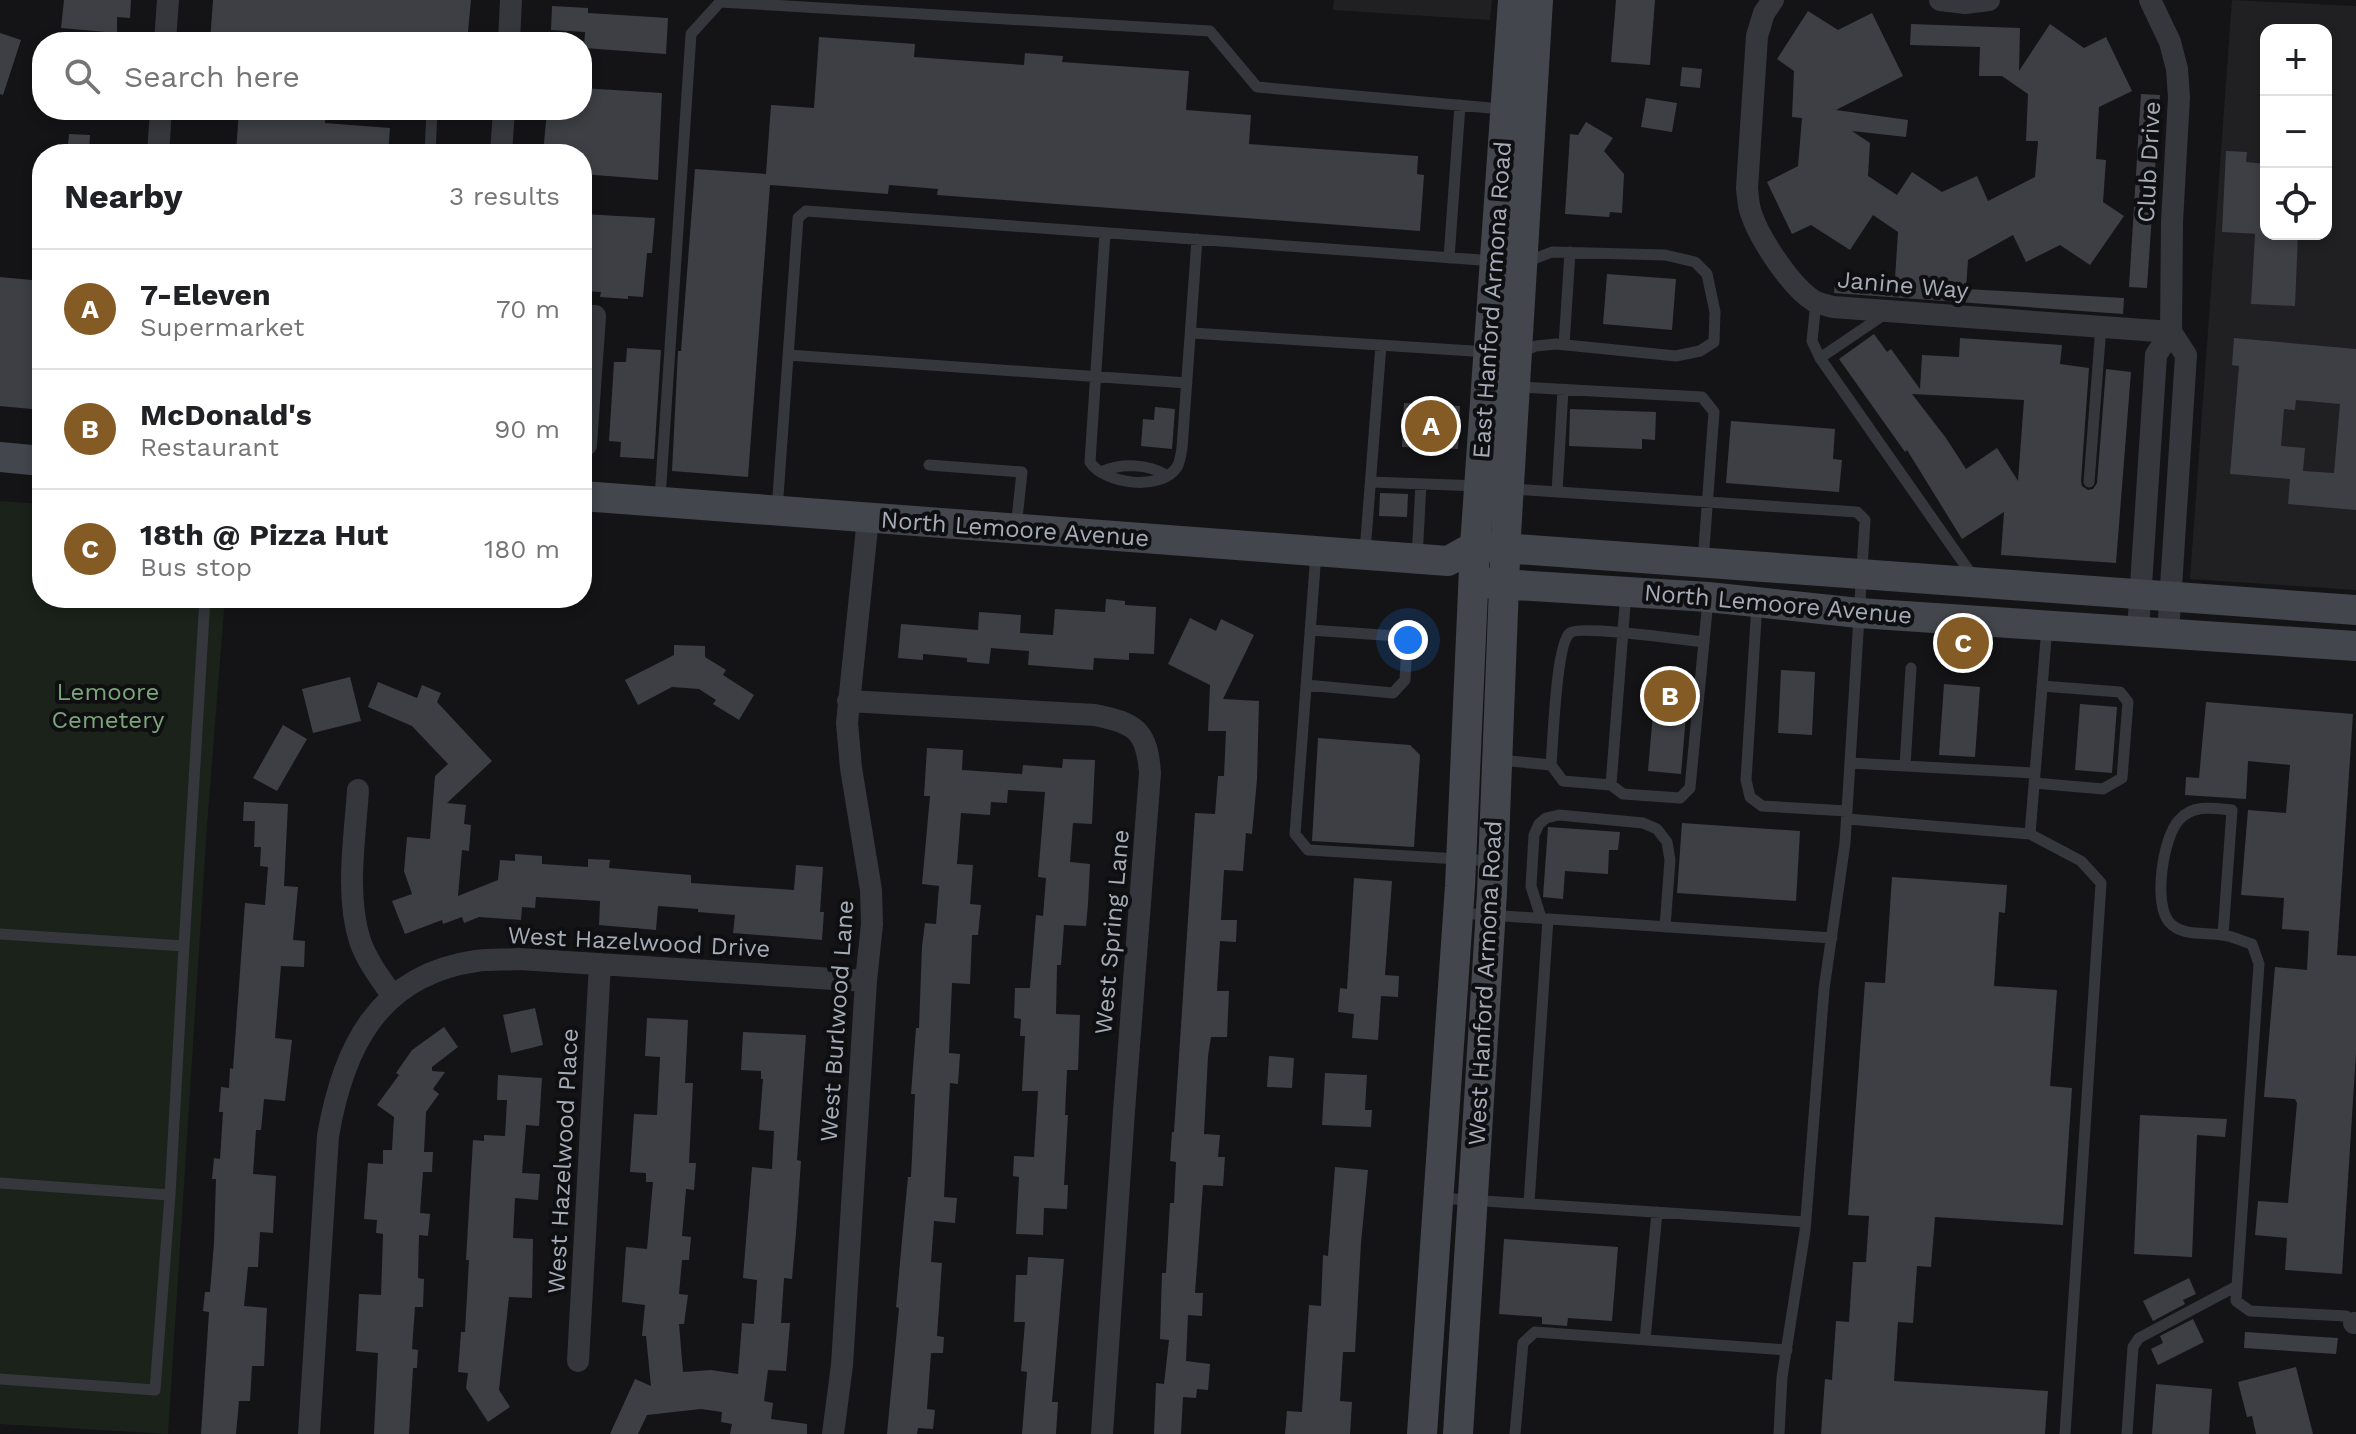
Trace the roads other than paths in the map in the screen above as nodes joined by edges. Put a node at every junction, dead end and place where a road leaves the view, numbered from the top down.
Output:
1 (168, 0) edge
2 (511, 0) edge
3 (1513, 0) edge
4 (1538, 0) edge
5 (1773, 0) edge
6 (1940, 0) edge
7 (1989, 0) edge
8 (2150, 0) edge
9 (166, 32) edge
10 (509, 32) edge
11 (1460, 105) junction
12 (1518, 110) junction
13 (160, 120) edge
14 (432, 120) edge
15 (503, 120) edge
16 (159, 144) edge
17 (430, 144) edge
18 (502, 144) edge
19 (1105, 233) junction
20 (1197, 239) junction
21 (1570, 252) junction
22 (1449, 258) junction
23 (1508, 262) junction
24 (1816, 302) junction
25 (1889, 311) junction
26 (592, 316) edge
27 (2101, 326) junction
28 (2171, 332) junction
29 (1192, 333) junction
30 (1381, 345) junction
31 (1564, 345) junction
32 (1502, 352) junction
33 (788, 355) junction
34 (1820, 358) junction
35 (592, 359) edge
36 (1095, 376) junction
37 (1187, 383) junction
38 (1500, 386) junction
39 (1563, 390) junction
40 (0, 457) edge
41 (32, 460) edge
42 (929, 465) dead end
43 (1371, 482) junction
44 (2089, 482) dead end
45 (1421, 484) junction
46 (1479, 486) junction
47 (1509, 488) junction
48 (1557, 492) junction
49 (592, 497) edge
50 (660, 502) junction
51 (1708, 502) junction
52 (777, 511) junction
53 (868, 518) junction
54 (1016, 529) junction
55 (1506, 540) junction
56 (1475, 546) junction
57 (1316, 551) junction
58 (1365, 555) junction
59 (1416, 559) junction
60 (1448, 561) junction
61 (1702, 563) junction
62 (1759, 567) junction
63 (1861, 575) junction
64 (1976, 582) junction
65 (1505, 584) junction
66 (1472, 591) junction
67 (1626, 592) junction
68 (2141, 595) junction
69 (2171, 596) junction
70 (1708, 597) junction
71 (1757, 601) junction
72 (204, 608) edge
73 (2356, 610) edge
74 (1859, 613) junction
75 (2047, 624) junction
76 (1310, 630) junction
77 (2138, 631) junction
78 (2168, 633) junction
79 (1622, 634) junction
80 (1704, 642) junction
81 (2356, 646) edge
82 (1911, 668) dead end
83 (1306, 685) junction
84 (2042, 686) junction
85 (848, 701) junction
86 (1465, 756) junction
87 (1497, 759) junction
88 (1850, 763) junction
89 (1551, 765) junction
90 (1905, 766) junction
91 (2035, 778) junction
92 (1611, 785) junction
93 (358, 790) dead end
94 (1847, 815) junction
95 (2030, 834) junction
96 (1461, 860) junction
97 (1493, 861) junction
98 (1458, 913) junction
99 (1490, 915) junction
100 (1545, 918) junction
101 (1665, 927) junction
102 (0, 934) edge
103 (2223, 935) junction
104 (1832, 938) junction
105 (184, 946) junction
106 (600, 964) junction
107 (866, 981) junction
108 (392, 995) junction
109 (0, 1183) edge
110 (170, 1195) junction
111 (1438, 1198) junction
112 (1473, 1200) junction
113 (1529, 1203) junction
114 (1657, 1212) junction
115 (1806, 1222) junction
116 (2235, 1287) junction
117 (2355, 1323) edge
118 (1645, 1340) junction
119 (1787, 1350) junction
120 (578, 1361) dead end
121 (0, 1379) edge
122 (309, 1434) edge
123 (833, 1434) edge
124 (1102, 1434) edge
125 (1422, 1434) edge
126 (1458, 1434) edge
127 (1515, 1434) edge
128 (1779, 1434) edge
129 (2065, 1434) edge
130 (2127, 1434) edge

1 - 9 street
2 - 10 street
3 - 12 main road, East Hanford Armona Road
4 - 12 main road, East Hanford Armona Road
5 - 24 street, Janine Way
6 - 7 street
8 - 28 street, Club Drive
11 - 12 lane
11 - 22 lane
11 - 50 lane
12 - 23 main road, East Hanford Armona Road
13 - 16 street
14 - 17 lane
15 - 18 street
19 - 20 lane
19 - 33 lane
19 - 36 lane
20 - 22 lane
20 - 29 lane
21 - 23 lane
21 - 31 lane
21 - 31 lane
22 - 23 lane
23 - 32 main road, East Hanford Armona Road
24 - 25 street, Janine Way
24 - 34 lane
25 - 27 street, Janine Way
25 - 34 lane
26 - 35 street
27 - 28 street, Janine Way
27 - 44 lane
28 - 68 street, Club Drive
28 - 69 street, Club Drive
29 - 30 lane
29 - 37 lane
30 - 32 lane
30 - 43 lane
31 - 32 lane
32 - 38 main road, East Hanford Armona Road
33 - 36 lane
33 - 52 lane
34 - 64 lane
36 - 37 lane
36 - 37 lane
38 - 39 lane
38 - 46 main road, East Hanford Armona Road
38 - 47 main road, East Hanford Armona Road
39 - 48 lane
39 - 51 lane
40 - 41 main road
42 - 54 lane
43 - 45 lane
43 - 58 lane
45 - 46 lane
45 - 59 lane
46 - 47 lane
46 - 56 main road, East Hanford Armona Road
47 - 48 lane
47 - 55 main road, East Hanford Armona Road
48 - 51 lane
49 - 50 main road, North Lemoore Avenue
50 - 52 main road, North Lemoore Avenue
51 - 61 lane
51 - 63 lane
52 - 53 main road, North Lemoore Avenue
53 - 54 main road, North Lemoore Avenue
53 - 85 street, West Burlwood Lane
54 - 57 main road, North Lemoore Avenue
55 - 56 main road, North Lemoore Avenue
55 - 61 main road, North Lemoore Avenue
55 - 65 main road, West Hanford Armona Road
56 - 60 main road
56 - 66 main road, East Hanford Armona Road
57 - 58 main road, North Lemoore Avenue
57 - 76 lane
58 - 59 main road, North Lemoore Avenue
59 - 60 main road, North Lemoore Avenue
60 - 66 main road
61 - 62 main road, North Lemoore Avenue
62 - 63 main road, North Lemoore Avenue
62 - 71 main road
63 - 64 main road, North Lemoore Avenue
63 - 74 lane
64 - 68 main road, North Lemoore Avenue
65 - 66 main road, North Lemoore Avenue
65 - 67 main road, North Lemoore Avenue
65 - 87 main road, West Hanford Armona Road
66 - 86 main road, West Hanford Armona Road
67 - 70 main road, North Lemoore Avenue
67 - 79 lane
68 - 69 main road, North Lemoore Avenue
68 - 77 street, Club Drive
69 - 73 main road, North Lemoore Avenue
69 - 78 street, Club Drive
70 - 71 main road, North Lemoore Avenue
70 - 80 lane
71 - 74 main road, North Lemoore Avenue
71 - 94 lane
72 - 105 lane
74 - 75 main road, North Lemoore Avenue
74 - 88 lane
75 - 77 main road, North Lemoore Avenue
75 - 84 lane
76 - 83 lane
76 - 83 lane
77 - 78 main road, North Lemoore Avenue
78 - 81 main road, North Lemoore Avenue
79 - 80 lane
79 - 89 lane
79 - 92 lane
80 - 92 lane
82 - 90 lane
83 - 96 lane
84 - 91 lane
84 - 91 lane
85 - 107 street, West Burlwood Lane
85 - 124 street, West Spring Lane
86 - 87 main road
86 - 96 main road, West Hanford Armona Road
87 - 89 lane
87 - 97 main road, West Hanford Armona Road
88 - 90 lane
88 - 94 lane
89 - 92 lane
90 - 91 lane
91 - 95 lane
93 - 108 street
94 - 95 lane
94 - 104 lane
95 - 129 lane
96 - 97 lane
96 - 98 main road, West Hanford Armona Road
97 - 99 main road, West Hanford Armona Road
98 - 99 lane
98 - 111 main road, West Hanford Armona Road
99 - 100 lane
99 - 112 main road, West Hanford Armona Road
100 - 101 lane
100 - 101 lane
100 - 113 lane
101 - 104 lane
102 - 105 lane
103 - 103 lane
103 - 116 lane
104 - 115 lane
105 - 110 lane
106 - 107 street, West Hazelwood Drive
106 - 108 street, West Hazelwood Drive
106 - 120 street, West Hazelwood Place
107 - 123 street, West Burlwood Lane
108 - 122 street, West Hazelwood Drive
109 - 110 lane
110 - 121 lane
111 - 112 lane
111 - 125 main road, West Hanford Armona Road
112 - 113 lane
112 - 126 main road, West Hanford Armona Road
113 - 114 lane
114 - 115 lane
114 - 118 lane
115 - 119 lane
116 - 117 lane
116 - 130 lane
118 - 119 lane
118 - 127 lane
119 - 128 lane

